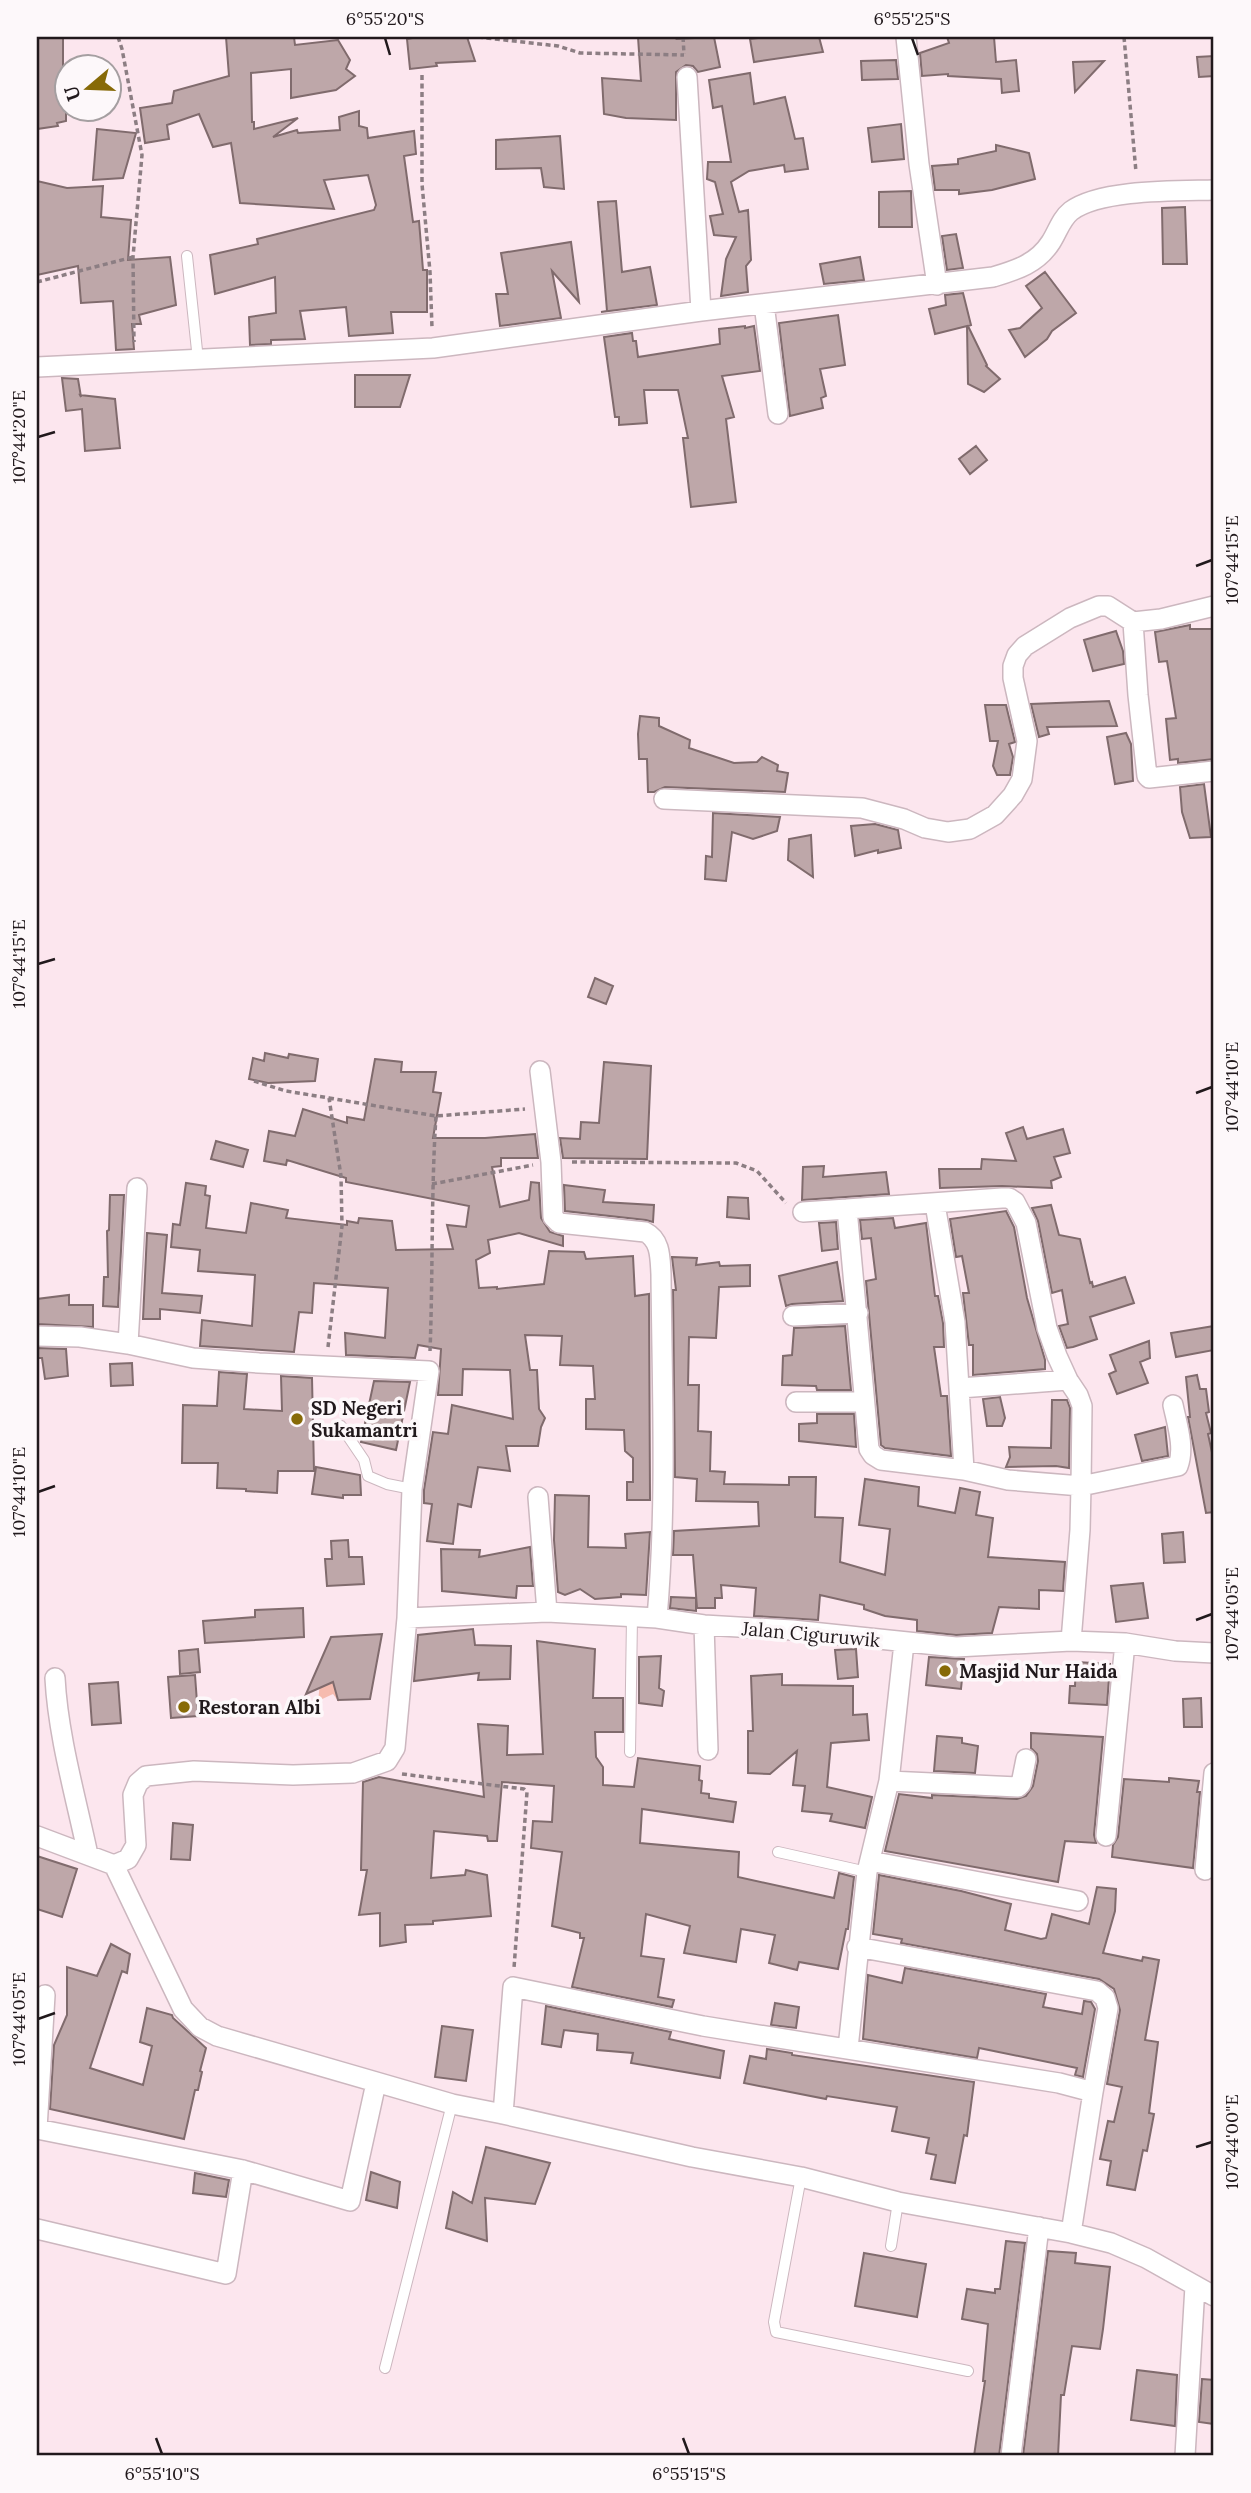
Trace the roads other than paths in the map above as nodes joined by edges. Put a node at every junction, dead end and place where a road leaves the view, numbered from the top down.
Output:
1 (906, 37) edge
2 (687, 77) dead end
3 (1214, 190) edge
4 (187, 256) dead end
5 (937, 285) junction
6 (764, 304) junction
7 (701, 311) junction
8 (198, 360) junction
9 (37, 367) edge
10 (778, 414) dead end
11 (1214, 606) edge
12 (1133, 622) junction
13 (1214, 771) edge
14 (664, 799) dead end
15 (540, 1071) dead end
16 (137, 1188) dead end
17 (935, 1204) junction
18 (847, 1209) junction
19 (803, 1212) road end
20 (858, 1313) junction
21 (793, 1316) dead end
22 (37, 1336) edge
23 (128, 1344) junction
24 (1068, 1380) junction
25 (960, 1388) junction
26 (796, 1402) dead end
27 (864, 1402) junction
28 (1173, 1405) dead end
29 (341, 1426) dead end
30 (964, 1470) junction
31 (1081, 1486) junction
32 (412, 1489) junction
33 (538, 1497) dead end
34 (547, 1612) junction
35 (632, 1617) junction
36 (407, 1618) junction
37 (657, 1618) junction
38 (704, 1625) junction
39 (1071, 1641) junction
40 (904, 1643) junction
41 (1125, 1643) junction
42 (1214, 1653) edge
43 (55, 1678) dead end
44 (708, 1750) dead end
45 (630, 1752) dead end
46 (1026, 1759) dead end
47 (1214, 1773) edge
48 (889, 1781) junction
49 (37, 1836) edge
50 (1106, 1836) dead end
51 (778, 1852) dead end
52 (88, 1855) junction
53 (114, 1865) junction
54 (868, 1866) junction
55 (1205, 1870) dead end
56 (1078, 1901) dead end
57 (857, 1947) junction
58 (45, 1995) dead end
59 (848, 2048) junction
60 (376, 2083) junction
61 (1093, 2092) junction
62 (452, 2104) junction
63 (503, 2114) junction
64 (37, 2129) edge
65 (243, 2169) junction
66 (801, 2177) junction
67 (898, 2202) junction
68 (1039, 2227) junction
69 (37, 2229) edge
70 (1071, 2233) junction
71 (891, 2246) dead end
72 (1195, 2286) junction
73 (1214, 2296) edge
74 (385, 2368) dead end
75 (968, 2371) dead end
76 (1011, 2456) edge
77 (1185, 2456) edge

1 - 5 street
2 - 7 street
3 - 5 street
4 - 8 lane
5 - 6 street
6 - 7 street
6 - 10 street
7 - 8 street
8 - 9 street
11 - 12 street
12 - 13 street
12 - 14 street
15 - 37 street
16 - 23 street
17 - 18 street
17 - 24 street
17 - 25 street
18 - 19 street
18 - 20 street
20 - 21 street
20 - 27 street
22 - 23 street
23 - 32 street
24 - 25 street
24 - 31 street
25 - 30 street
26 - 27 street
27 - 30 street
28 - 31 street
29 - 32 lane
30 - 31 street
31 - 39 street
32 - 36 street
33 - 34 street
34 - 35 street, Jalan Ciguruwik
34 - 36 street, Jalan Ciguruwik
35 - 37 street, Jalan Ciguruwik
35 - 45 lane
36 - 53 street
37 - 38 street, Jalan Ciguruwik
38 - 40 street, Jalan Ciguruwik
38 - 44 street
39 - 40 street, Jalan Ciguruwik
39 - 41 street, Jalan Ciguruwik
40 - 48 street
41 - 42 street, Jalan Ciguruwik
41 - 50 street
43 - 52 street
46 - 48 street
47 - 55 street
48 - 54 street
49 - 52 street
51 - 54 lane
52 - 53 street
53 - 60 street
54 - 56 street
54 - 57 street
57 - 59 street
57 - 61 street
58 - 64 street
59 - 61 street
59 - 63 street
60 - 62 street
60 - 65 street
61 - 70 street
62 - 63 street
62 - 74 lane
63 - 66 street
64 - 65 street
65 - 69 street
66 - 67 street
66 - 75 lane
67 - 68 street
67 - 71 lane
68 - 70 street
68 - 76 street
70 - 72 street
72 - 73 street
72 - 77 street

